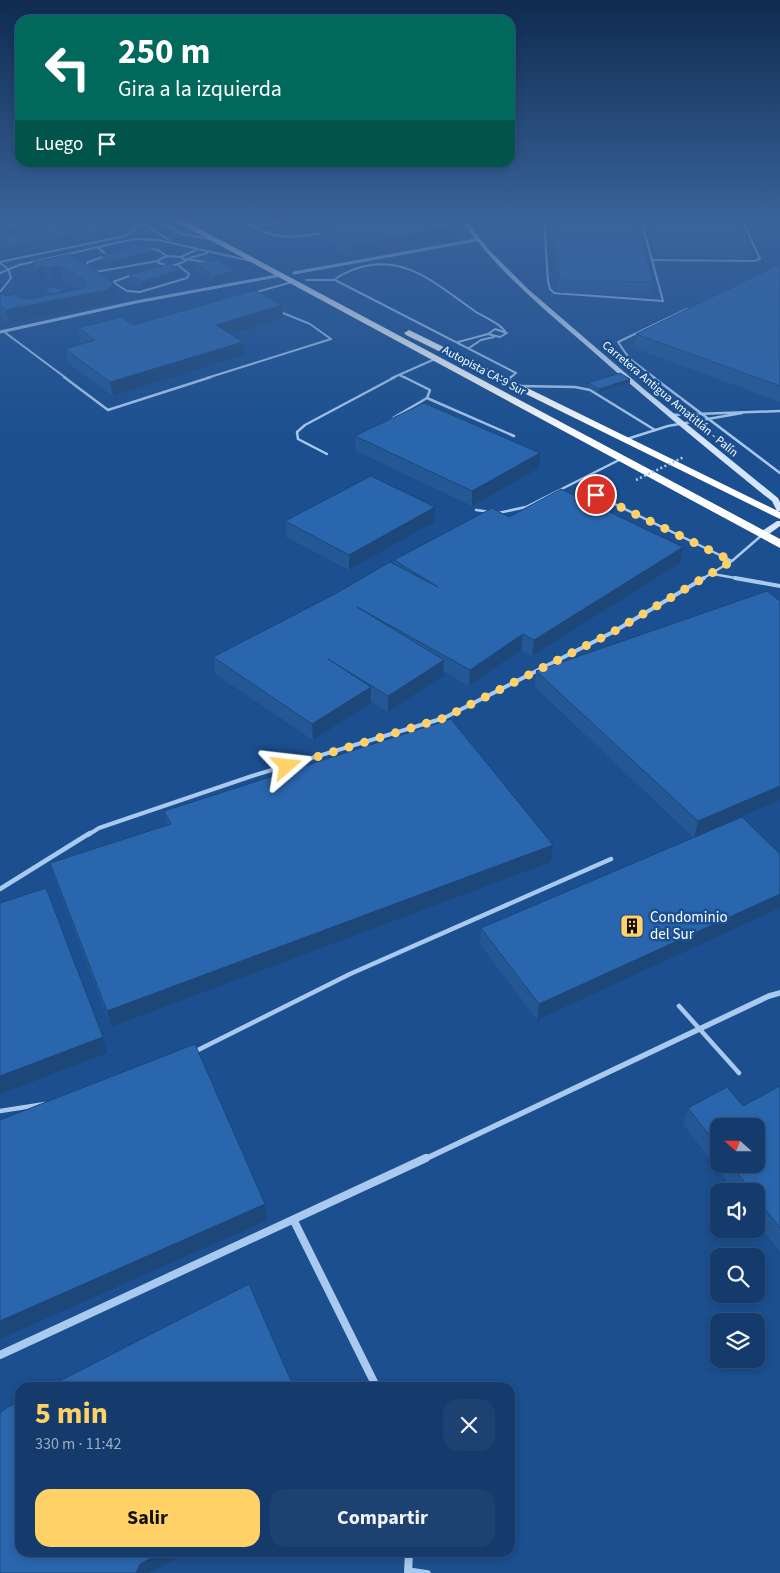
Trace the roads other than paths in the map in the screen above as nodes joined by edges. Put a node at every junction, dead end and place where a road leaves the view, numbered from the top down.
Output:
1 (184, 293) edge
2 (248, 293) edge
3 (321, 293) edge
4 (333, 293) edge
5 (361, 293) edge
6 (450, 293) edge
7 (530, 293) edge
8 (559, 293) edge
9 (660, 293) edge
10 (244, 295) edge
11 (689, 309) edge
12 (278, 311) edge
13 (488, 320) junction
14 (491, 330) junction
15 (504, 331) junction
16 (2, 332) edge
17 (488, 334) junction
18 (495, 337) junction
19 (457, 342) junction
20 (470, 348) junction
21 (435, 359) junction
22 (399, 375) junction
23 (512, 383) junction
24 (427, 398) junction
25 (696, 412) junction
26 (780, 412) edge
27 (742, 413) junction
28 (669, 415) junction
29 (393, 418) edge
30 (708, 420) junction
31 (680, 424) junction
32 (655, 430) junction
33 (514, 436) dead end
34 (627, 439) junction
35 (327, 454) dead end
36 (621, 459) junction
37 (780, 472) edge
38 (596, 495) dead end
39 (780, 509) edge
40 (476, 510) dead end
41 (780, 516) edge
42 (780, 523) edge
43 (762, 535) junction
44 (780, 544) edge
45 (732, 561) junction
46 (712, 574) junction
47 (780, 586) edge
48 (611, 859) dead end
49 (0, 889) edge
50 (780, 993) edge
51 (679, 1006) dead end
52 (698, 1028) junction
53 (192, 1053) edge
54 (739, 1073) dead end
55 (52, 1103) edge
56 (0, 1111) edge
57 (294, 1221) junction
58 (0, 1355) edge
59 (374, 1382) edge
60 (409, 1557) edge
61 (408, 1572) edge
62 (428, 1573) edge

1 - 16 street
2 - 10 lane
3 - 21 highway, Autopista CA-9 Sur
4 - 23 highway, Autopista CA-9 Sur
5 - 19 lane
6 - 13 lane
7 - 28 main road, Carretera Antigua Amatitlán - Palín
8 - 9 lane
11 - 25 lane
12 - 16 lane
13 - 14 lane
13 - 15 lane
14 - 15 lane
14 - 17 lane
15 - 18 lane
17 - 18 lane
17 - 19 lane
18 - 20 lane
19 - 20 lane
20 - 23 lane
21 - 22 lane
21 - 36 highway, Autopista CA-9 Sur
22 - 24 lane
22 - 35 lane
23 - 32 lane
23 - 34 highway, Autopista CA-9 Sur
24 - 29 lane
24 - 33 lane
25 - 27 lane
25 - 28 lane
25 - 30 lane
26 - 27 lane
27 - 30 lane
28 - 31 main road, Carretera Antigua Amatitlán - Palín
30 - 31 lane
30 - 37 lane
31 - 32 lane
31 - 39 main road, Carretera Antigua Amatitlán - Palín
32 - 34 lane
34 - 41 highway, Autopista CA-9 Sur
36 - 40 lane
36 - 43 highway, Autopista CA-9 Sur
38 - 45 lane
42 - 43 main road
43 - 44 highway, Autopista CA-9 Sur
43 - 45 lane
45 - 46 lane
46 - 47 lane
46 - 49 lane
48 - 53 lane
50 - 52 street
51 - 52 lane
52 - 54 lane
52 - 57 street
55 - 56 lane
57 - 58 street
57 - 59 street
60 - 61 street
61 - 62 lane

